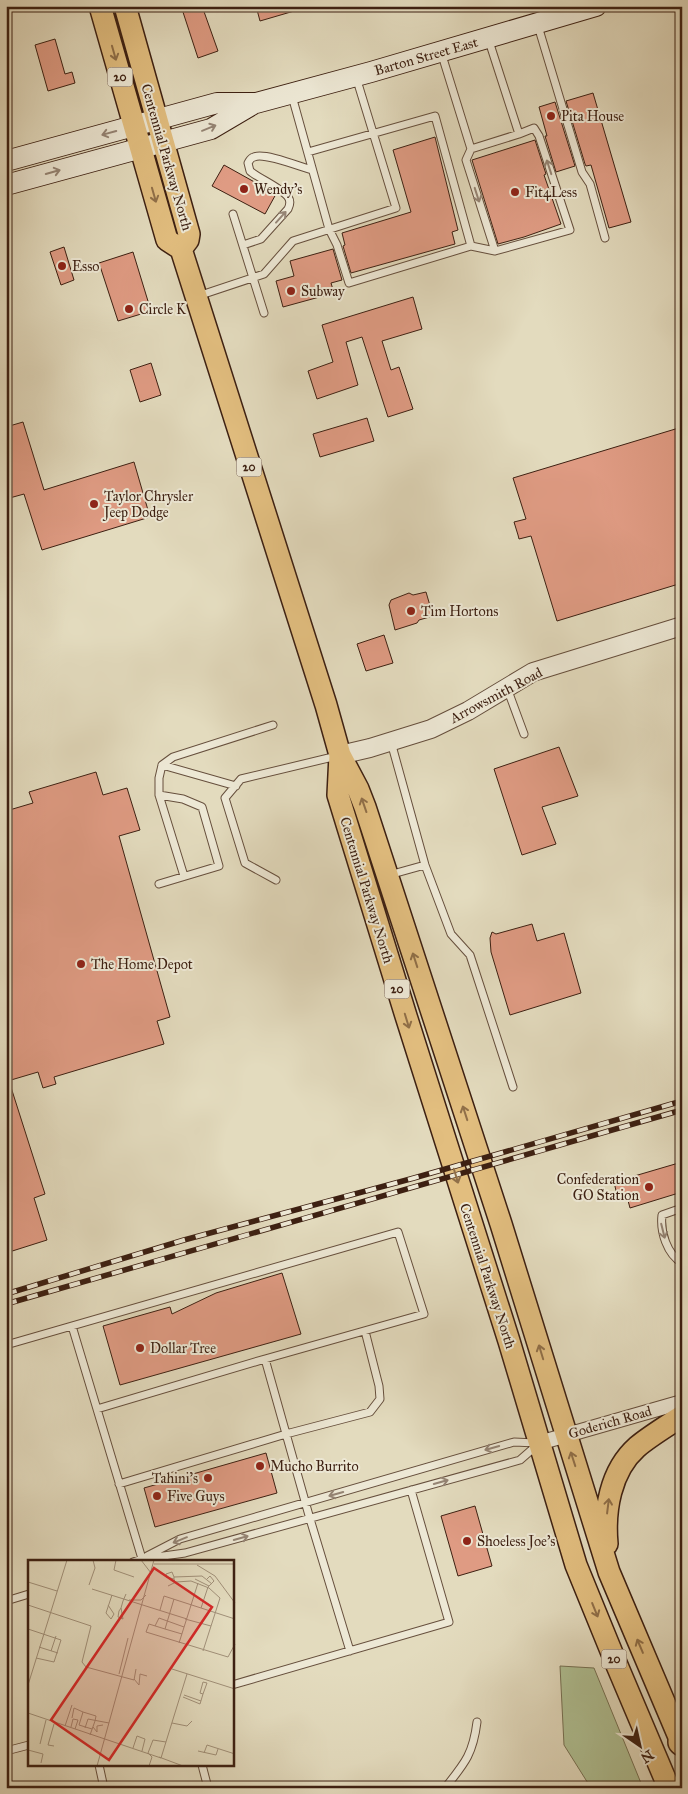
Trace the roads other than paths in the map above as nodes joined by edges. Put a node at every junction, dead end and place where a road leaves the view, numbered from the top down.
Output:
1 (100, 6) edge
2 (124, 6) edge
3 (596, 6) edge
4 (537, 23) junction
5 (488, 38) junction
6 (441, 52) junction
7 (356, 76) junction
8 (291, 93) junction
9 (256, 103) junction
10 (156, 120) junction
11 (134, 126) junction
12 (374, 133) junction
13 (518, 134) junction
14 (163, 142) junction
15 (140, 148) junction
16 (471, 149) junction
17 (308, 152) junction
18 (6, 161) edge
19 (312, 170) junction
20 (6, 185) edge
21 (233, 214) dead end
22 (329, 229) junction
23 (605, 238) dead end
24 (243, 245) junction
25 (471, 246) junction
26 (181, 249) junction
27 (495, 251) junction
28 (253, 278) junction
29 (195, 297) junction
30 (264, 313) dead end
31 (682, 626) edge
32 (507, 688) junction
33 (273, 725) dead end
34 (524, 734) dead end
35 (391, 742) junction
36 (340, 755) junction
37 (162, 765) junction
38 (236, 786) junction
39 (159, 794) junction
40 (425, 865) junction
41 (184, 876) junction
42 (387, 876) junction
43 (276, 880) dead end
44 (159, 884) dead end
45 (513, 1087) dead end
46 (682, 1208) edge
47 (682, 1263) edge
48 (72, 1326) junction
49 (365, 1331) junction
50 (6, 1345) edge
51 (266, 1359) junction
52 (682, 1402) edge
53 (97, 1409) junction
54 (682, 1416) edge
55 (286, 1434) junction
56 (565, 1434) junction
57 (539, 1443) junction
58 (119, 1484) junction
59 (411, 1490) junction
60 (305, 1502) junction
61 (310, 1518) junction
62 (143, 1560) edge
63 (609, 1572) junction
64 (28, 1594) edge
65 (6, 1600) edge
66 (350, 1651) junction
67 (234, 1684) edge
68 (477, 1722) dead end
69 (681, 1743) edge
70 (28, 1745) edge
71 (6, 1751) edge
72 (99, 1766) edge
73 (202, 1766) edge
74 (104, 1788) edge
75 (208, 1788) edge
76 (445, 1788) edge
77 (670, 1788) edge

1 -> 11 main road, Centennial Parkway North / 20
2 - 10 main road, Centennial Parkway North / 20
3 - 4 main road, Barton Street East
4 - 5 main road, Barton Street East
4 - 23 lane
5 - 6 main road, Barton Street East
5 - 13 lane
6 - 7 main road, Barton Street East
6 - 16 lane
7 - 8 main road, Barton Street East
7 - 12 lane
8 - 9 main road, Barton Street East
8 - 17 lane
9 - 10 main road, Barton Street East
14 -> 9 main road, Barton Street East
10 - 11 main road, Barton Street East
10 - 14 main road, Centennial Parkway North / 20
11 - 15 main road, Centennial Parkway North / 20
11 -> 18 main road, Barton Street East
12 - 17 lane
12 - 22 lane
12 - 25 lane
13 - 16 lane
27 -> 13 lane
14 - 15 main road, Barton Street East
14 - 26 main road, Centennial Parkway North / 20
20 -> 15 main road, Barton Street East
15 -> 26 main road, Centennial Parkway North / 20
16 -> 27 lane
17 - 19 lane
19 - 22 lane
24 -> 19 lane
21 - 24 lane
22 - 25 lane
22 - 28 lane
24 - 28 lane
25 - 27 lane
26 - 29 main road, Centennial Parkway North / 20
28 - 29 lane
28 - 30 lane
29 - 36 main road, Centennial Parkway North / 20
31 - 32 street, Arrowsmith Road
32 - 34 lane
32 - 35 street, Arrowsmith Road
33 - 37 lane
35 - 36 street, Arrowsmith Road
35 - 40 lane
36 - 38 lane
42 -> 36 main road, Centennial Parkway North / 20
36 -> 57 main road, Centennial Parkway North / 20
37 - 38 lane
37 - 39 lane
38 - 43 lane
39 - 41 lane
39 - 41 lane
40 - 42 lane
40 - 45 lane
41 - 44 lane
56 -> 42 main road, Centennial Parkway North / 20
46 -> 47 lane
48 - 49 lane
48 - 50 lane
48 - 53 lane
49 - 51 lane
49 - 55 lane
51 - 53 lane
51 - 55 lane
52 - 56 street, Goderich Road
53 - 58 lane
63 -> 54 main road
55 - 58 lane
55 - 60 lane
56 - 57 street, Goderich Road
63 -> 56 main road, Centennial Parkway North
59 -> 57 lane
57 -> 60 lane
57 -> 77 main road, Centennial Parkway North / 20
58 - 62 lane
59 - 61 lane
59 - 66 lane
60 - 61 lane
60 -> 62 lane
62 -> 61 lane
61 - 66 lane
69 -> 63 main road, Centennial Parkway North
64 - 65 lane
66 - 67 lane
68 - 76 lane
70 - 71 lane
72 - 74 lane
73 - 75 lane

